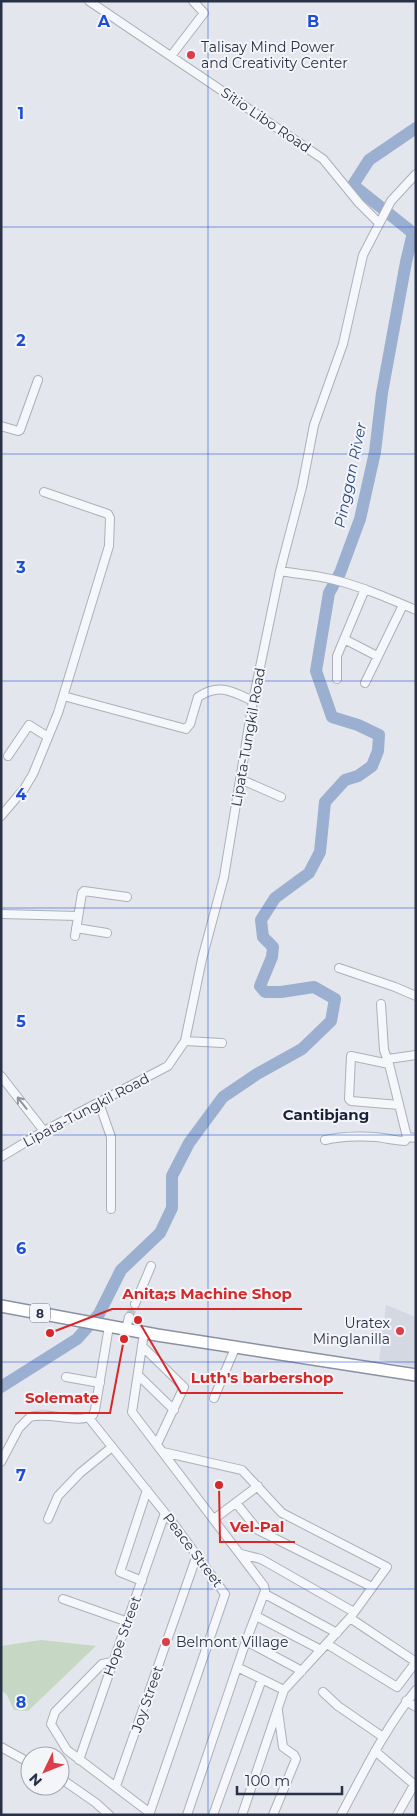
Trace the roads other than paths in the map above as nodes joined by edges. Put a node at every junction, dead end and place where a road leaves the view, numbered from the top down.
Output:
1 (89, 1) edge
2 (192, 1) edge
3 (101, 5) edge
4 (171, 56) junction
5 (414, 179) edge
6 (380, 220) junction
7 (38, 380) dead end
8 (1, 426) edge
9 (44, 492) dead end
10 (280, 571) junction
11 (365, 589) junction
12 (403, 605) junction
13 (416, 610) edge
14 (344, 640) junction
15 (377, 656) junction
16 (337, 679) dead end
17 (366, 683) dead end
18 (67, 697) dead end
19 (253, 701) junction
20 (48, 737) junction
21 (8, 756) dead end
22 (240, 779) junction
23 (281, 797) dead end
24 (1, 816) edge
25 (126, 897) dead end
26 (1, 914) edge
27 (78, 916) junction
28 (107, 934) dead end
29 (339, 968) dead end
30 (416, 996) edge
31 (381, 1004) dead end
32 (185, 1042) junction
33 (222, 1043) dead end
34 (416, 1055) edge
35 (389, 1061) junction
36 (1, 1076) edge
37 (99, 1103) junction
38 (399, 1105) junction
39 (44, 1131) junction
40 (412, 1138) edge
41 (324, 1140) dead end
42 (1, 1157) edge
43 (111, 1209) dead end
44 (151, 1266) dead end
45 (135, 1304) tunnel mouth
46 (1, 1306) edge
47 (129, 1317) tunnel mouth
48 (105, 1326) junction
49 (126, 1329) junction
50 (144, 1333) junction
51 (142, 1346) junction
52 (235, 1348) junction
53 (138, 1375) junction
54 (416, 1375) edge
55 (66, 1377) dead end
56 (100, 1383) junction
57 (214, 1398) dead end
58 (174, 1410) junction
59 (89, 1418) junction
60 (157, 1444) junction
61 (112, 1447) junction
62 (163, 1452) junction
63 (1, 1462) edge
64 (258, 1486) junction
65 (147, 1490) junction
66 (236, 1503) junction
67 (165, 1513) junction
68 (48, 1519) dead end
69 (214, 1519) junction
70 (241, 1554) junction
71 (197, 1555) junction
72 (142, 1581) junction
73 (372, 1587) junction
74 (264, 1594) junction
75 (63, 1599) dead end
76 (352, 1615) junction
77 (256, 1616) junction
78 (128, 1622) junction
79 (336, 1633) junction
80 (246, 1641) junction
81 (326, 1644) junction
82 (321, 1650) junction
83 (112, 1662) junction
84 (416, 1662) edge
85 (237, 1667) junction
86 (302, 1671) junction
87 (262, 1679) junction
88 (284, 1690) junction
89 (416, 1690) edge
90 (323, 1692) dead end
91 (406, 1702) junction
92 (416, 1707) edge
93 (278, 1709) junction
94 (384, 1737) junction
95 (1, 1748) edge
96 (374, 1751) junction
97 (20, 1758) edge
98 (79, 1760) junction
99 (70, 1785) edge
100 (116, 1786) junction
101 (415, 1786) edge
102 (149, 1814) edge
103 (109, 1815) edge
104 (186, 1815) edge
105 (213, 1815) edge
106 (242, 1815) edge
107 (273, 1815) edge
108 (341, 1815) edge
109 (397, 1815) edge

1 - 3 street, Sitio Libo Road
2 - 4 street
3 - 4 street, Sitio Libo Road
4 - 6 street, Sitio Libo Road
5 - 6 street, Lipata-Tungkil Road
6 - 10 street, Lipata-Tungkil Road
7 - 8 street
9 - 20 street
10 - 11 street
10 - 19 street, Lipata-Tungkil Road
11 - 12 street
11 - 14 street
12 - 13 street
12 - 15 street
14 - 15 street
14 - 16 street
15 - 17 street
18 - 19 street
19 - 22 street, Lipata-Tungkil Road
20 - 21 street
20 - 24 street
22 - 23 street
22 - 32 street, Lipata-Tungkil Road
25 - 27 street
26 - 27 street
27 - 28 street
29 - 30 street
31 - 35 street
32 - 33 street
32 - 37 street, Lipata-Tungkil Road
34 - 35 street
35 - 38 street
35 - 38 street
39 -> 36 street
37 - 39 street, Lipata-Tungkil Road
37 - 43 street
38 - 40 street
39 - 42 street, Lipata-Tungkil Road
40 - 41 street
44 - 45 street
46 - 48 highway, 8
47 - 49 street
48 - 49 highway, 8
48 - 56 street
49 - 50 highway, 8
50 - 51 street
50 - 52 highway, 8
51 - 53 street
51 - 58 street
52 - 54 highway, 8
52 - 57 street
53 - 58 street
53 - 60 street
55 - 56 street
56 - 59 street
58 - 60 street
59 - 61 street, Peace Street
59 - 63 street
60 - 62 street
61 - 65 street, Peace Street
61 - 68 street
62 - 64 street
62 - 69 street
64 - 66 street
64 - 73 street
65 - 67 street, Peace Street
65 - 72 street
66 - 69 street
66 - 73 street
67 - 71 street, Peace Street
67 - 72 street, Hope Street
69 - 70 street
70 - 74 street
70 - 76 street
71 - 100 street, Joy Street
71 - 102 street, Peace Street
72 - 78 street, Hope Street
73 - 76 street
74 - 77 street
74 - 79 street
75 - 78 street
76 - 79 street
76 - 84 street
77 - 80 street
77 - 82 street
78 - 83 street, Hope Street
79 - 81 street
80 - 85 street
80 - 86 street
81 - 82 street
81 - 84 street
82 - 86 street
83 - 98 street, Hope Street
83 - 98 street
85 - 87 street
85 - 104 street
86 - 88 street
87 - 88 street
87 - 105 street
88 - 93 street
89 - 91 street
90 - 94 street
91 - 92 street
91 - 94 street
93 - 106 street
93 - 107 street
94 - 96 street
95 - 97 street
96 - 101 street
96 - 108 street
98 - 100 street
99 - 103 street
100 - 102 street
101 - 109 street

